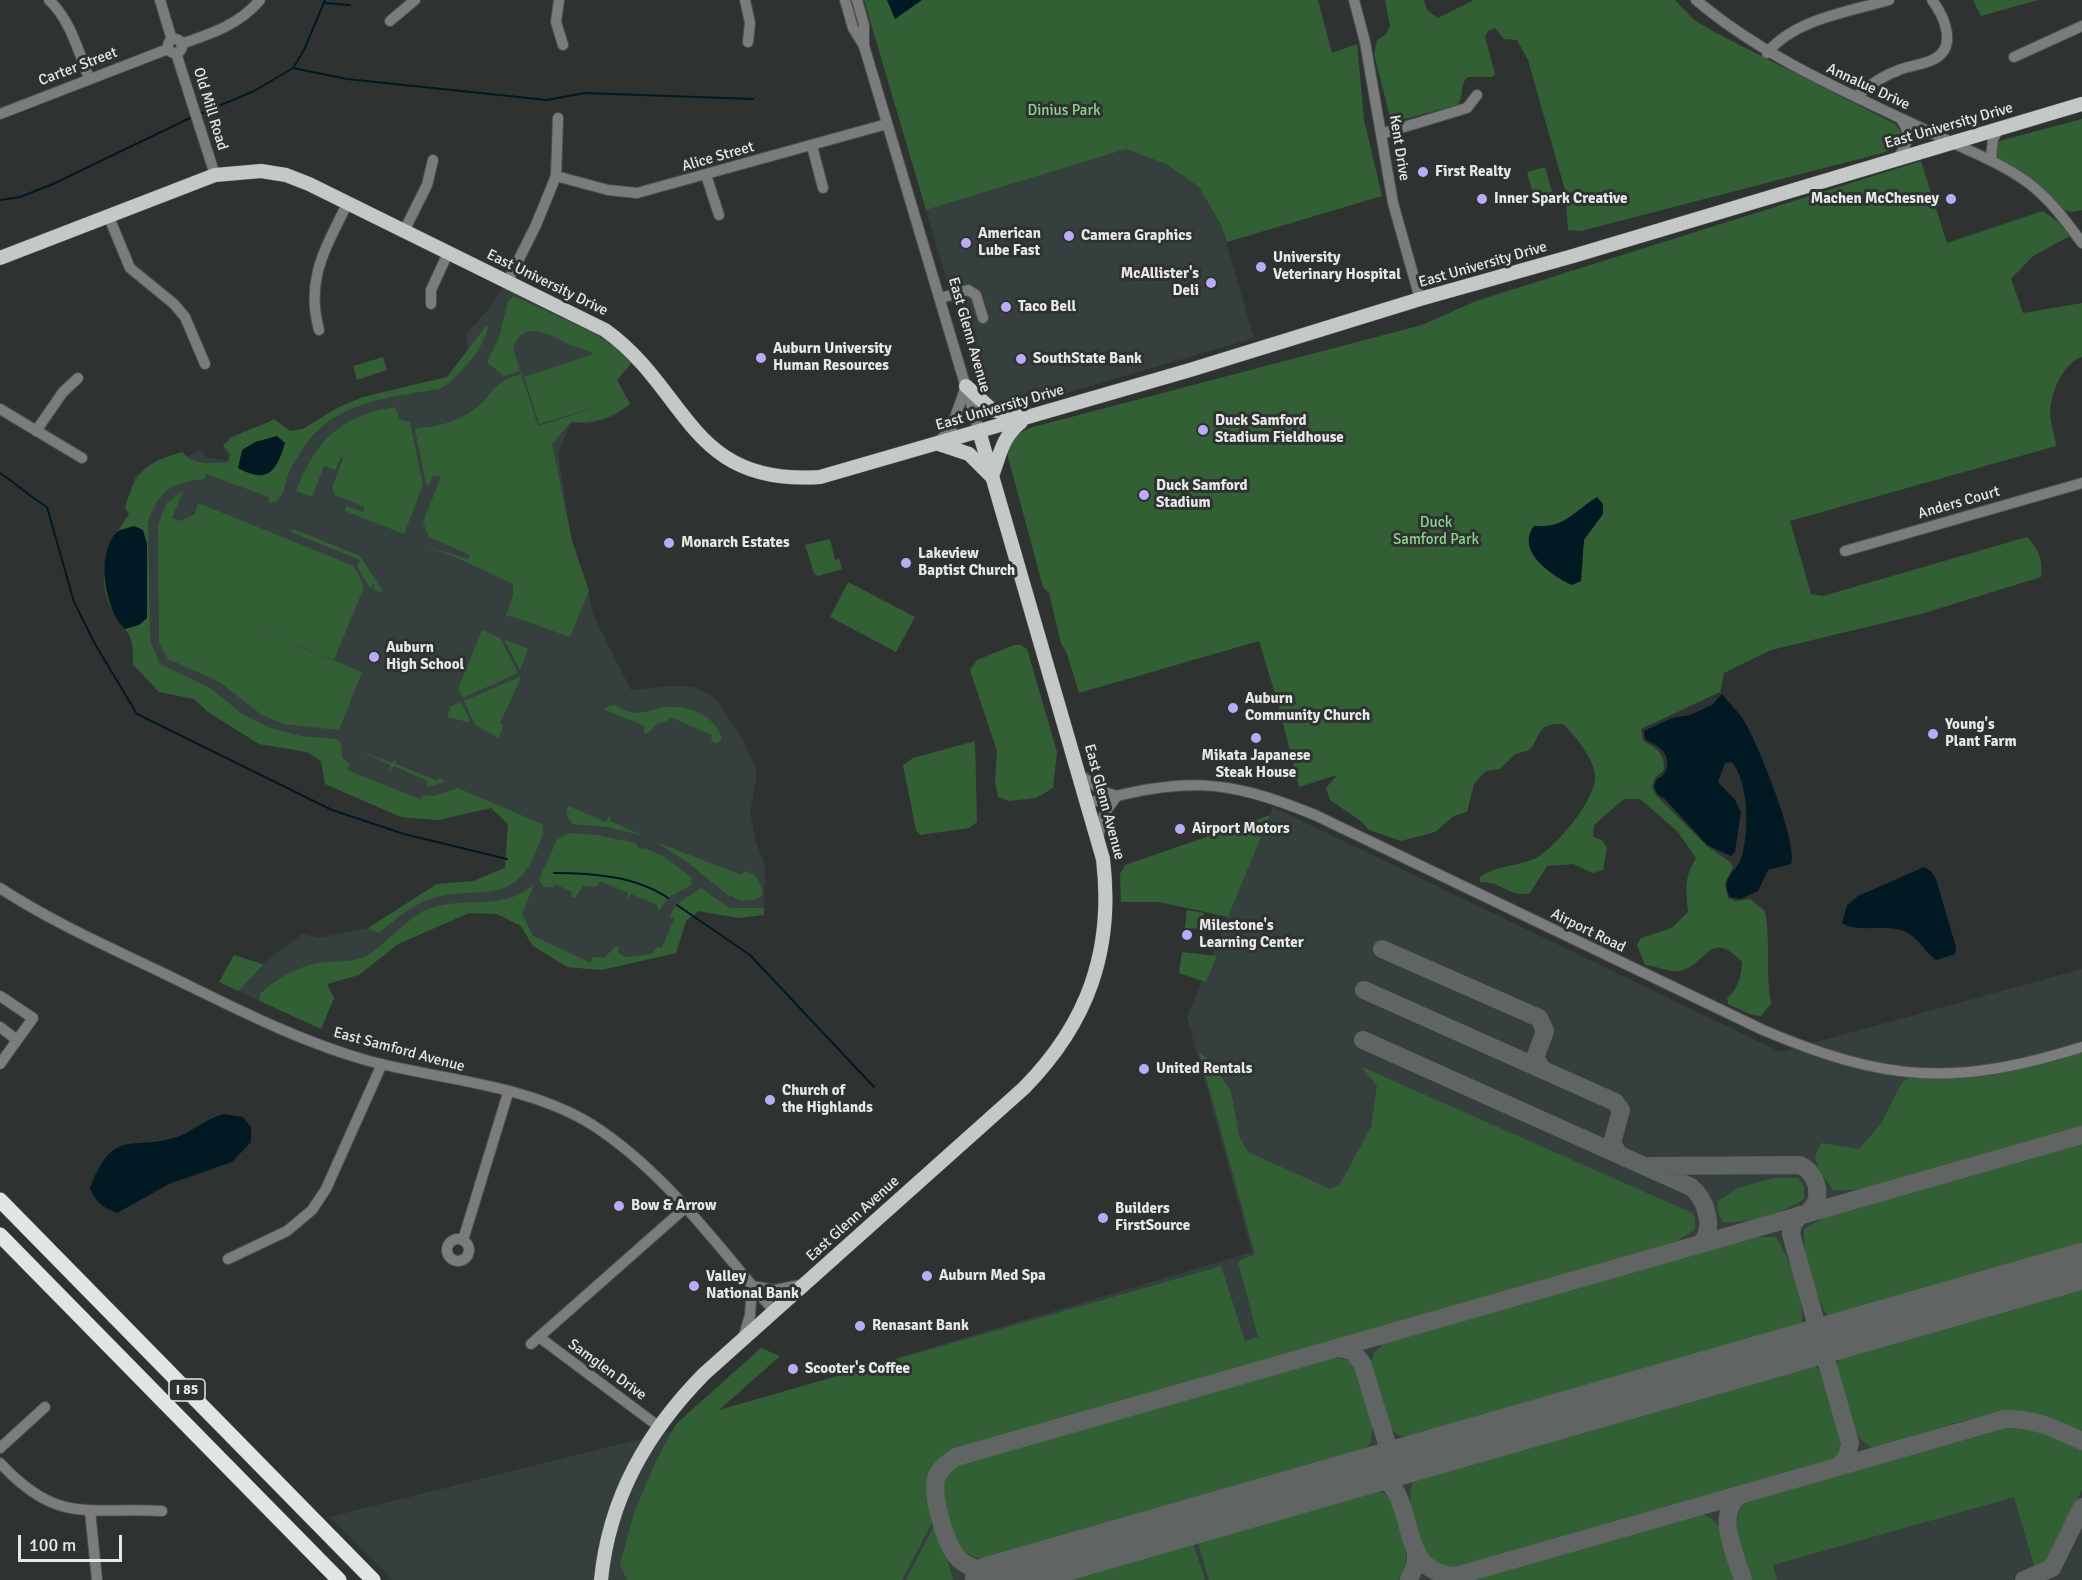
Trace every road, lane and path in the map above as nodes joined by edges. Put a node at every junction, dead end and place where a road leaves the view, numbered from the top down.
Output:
1 (49, 0) edge
2 (160, 0) edge
3 (260, 0) edge
4 (415, 0) edge
5 (559, 0) edge
6 (745, 0) edge
7 (845, 0) edge
8 (857, 0) edge
9 (1354, 0) edge
10 (1696, 0) edge
11 (1889, 0) edge
12 (1932, 0) edge
13 (390, 21) dead end
14 (2082, 26) edge
15 (748, 42) dead end
16 (563, 45) dead end
17 (864, 46) junction
18 (175, 47) junction
19 (1767, 53) junction
20 (2014, 57) dead end
21 (89, 78) junction
22 (1478, 94) dead end
23 (1859, 98) junction
24 (2082, 104) edge
25 (0, 114) edge
26 (558, 118) dead end
27 (1900, 118) junction
28 (887, 124) junction
29 (1999, 128) junction
30 (1381, 134) junction
31 (1951, 142) junction
32 (812, 146) junction
33 (1898, 158) junction
34 (1991, 159) junction
35 (432, 160) dead end
36 (215, 175) junction
37 (706, 175) junction
38 (555, 176) junction
39 (824, 188) dead end
40 (348, 202) junction
41 (108, 215) junction
42 (718, 215) dead end
43 (404, 231) junction
44 (2082, 243) edge
45 (448, 253) junction
46 (0, 258) edge
47 (508, 281) junction
48 (941, 298) junction
49 (1420, 299) junction
50 (431, 304) dead end
51 (982, 318) dead end
52 (319, 330) dead end
53 (205, 364) dead end
54 (78, 378) dead end
55 (966, 386) junction
56 (0, 409) edge
57 (1027, 418) junction
58 (36, 431) junction
59 (979, 431) junction
60 (936, 444) junction
61 (82, 458) dead end
62 (992, 476) junction
63 (2082, 483) edge
64 (1845, 551) dead end
65 (1080, 775) junction
66 (1117, 796) junction
67 (1088, 803) junction
68 (1098, 837) junction
69 (0, 888) edge
70 (0, 996) edge
71 (0, 1028) edge
72 (17, 1040) junction
73 (2082, 1047) edge
74 (0, 1064) edge
75 (382, 1064) junction
76 (508, 1093) junction
77 (0, 1200) edge
78 (685, 1208) junction
79 (0, 1235) edge
80 (463, 1240) dead end
81 (228, 1259) dead end
82 (805, 1284) junction
83 (752, 1286) junction
84 (774, 1311) junction
85 (743, 1340) junction
86 (45, 1407) dead end
87 (658, 1426) junction
88 (0, 1448) edge
89 (0, 1463) edge
90 (90, 1511) junction
91 (162, 1511) dead end
92 (97, 1580) edge
93 (339, 1580) edge
94 (374, 1580) edge
95 (601, 1580) edge

1 - 21 street
2 - 18 street, Old Mill Road
3 - 18 street, Carter Street
4 - 13 street
5 - 16 street
6 - 15 street
7 - 17 street, East Glenn Avenue
8 - 17 street, East Glenn Avenue
9 - 30 street, Kent Drive
10 - 19 street, Annalue Drive
11 - 19 street
12 - 23 street
14 - 20 street
17 - 28 street, East Glenn Avenue
18 - 21 street, Carter Street
18 - 36 street, Old Mill Road
19 - 23 street, Annalue Drive
21 - 25 street, Carter Street
22 - 30 street
23 - 27 street, Annalue Drive
24 - 29 main road, East University Drive
26 - 38 street
27 - 31 street, Annalue Drive
27 - 33 street
28 - 32 street, Alice Street
28 - 48 street, East Glenn Avenue
29 - 31 main road, East University Drive
29 - 34 street
30 - 49 street, Kent Drive
31 - 33 main road, East University Drive
31 - 34 street, Annalue Drive
32 - 37 street, Alice Street
32 - 39 street
33 - 49 main road, East University Drive
34 - 44 street, Annalue Drive
35 - 43 street
36 - 40 main road, East University Drive
36 - 41 main road, East University Drive
37 - 38 street, Alice Street
37 - 42 street
38 - 47 street
40 - 43 main road, East University Drive
40 - 52 street
41 - 46 main road, East University Drive
41 - 53 street
43 - 45 main road, East University Drive
45 - 47 main road, East University Drive
45 - 50 street
47 - 60 main road, East University Drive
48 - 51 street
48 - 55 street, East Glenn Avenue
49 - 57 main road, East University Drive
54 - 58 street
55 - 57 main road
55 - 59 street, East Glenn Avenue
55 - 60 street
56 - 58 street
57 - 59 main road, East University Drive
57 - 62 main road
58 - 61 street
59 - 60 main road, East University Drive
59 - 62 main road, East Glenn Avenue
60 - 62 main road
62 - 65 main road, East Glenn Avenue
63 - 64 street, Anders Court
65 - 66 street
65 - 67 main road, East Glenn Avenue
66 - 67 street, Airport Road
66 - 68 street
66 - 73 street, Airport Road
67 - 68 main road, East Glenn Avenue
68 - 82 main road, East Glenn Avenue
69 - 75 street, East Samford Avenue
70 - 72 street
71 - 72 street
72 - 74 street
75 - 76 street, East Samford Avenue
75 - 81 street
76 - 78 street, East Samford Avenue
76 - 80 street
77 - 94 highway, I 85
78 - 83 street, East Samford Avenue
78 - 87 street, Samglen Drive
79 - 93 highway, I 85
82 - 83 street
82 - 84 main road, East Glenn Avenue
83 - 84 street, East Samford Avenue
83 - 85 street
84 - 85 main road, East Glenn Avenue
85 - 87 main road, East Glenn Avenue
86 - 88 street
87 - 95 main road, East Glenn Avenue
89 - 90 street
90 - 91 street
90 - 92 street

